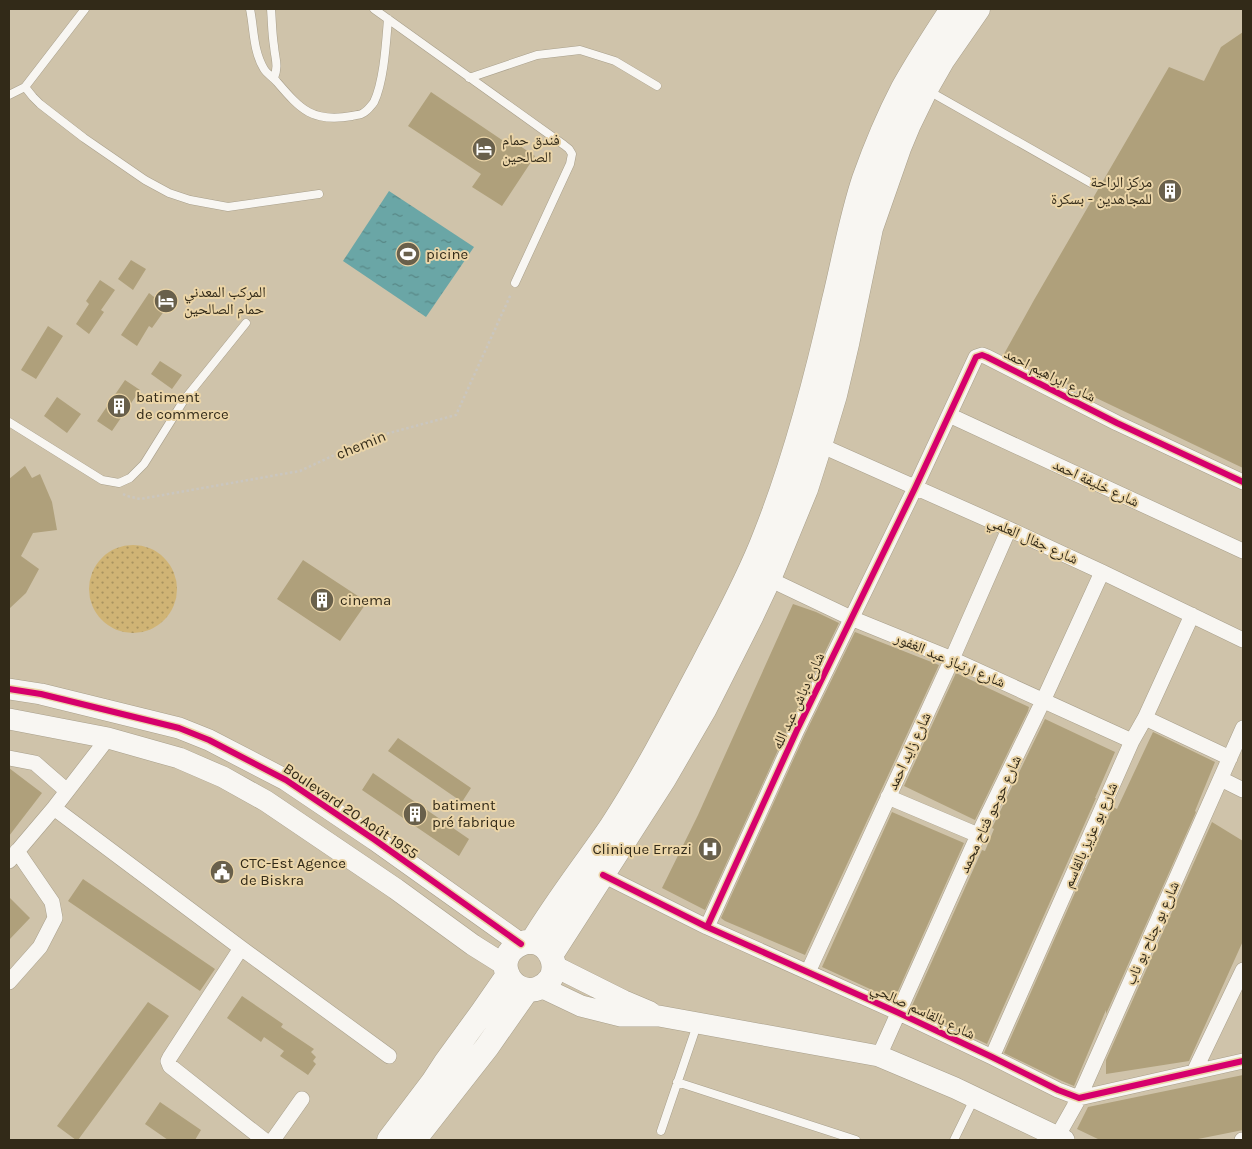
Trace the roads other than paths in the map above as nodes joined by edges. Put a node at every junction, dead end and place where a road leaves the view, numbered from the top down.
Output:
1 (85, 9) edge
2 (250, 9) edge
3 (271, 9) edge
4 (374, 9) edge
5 (952, 9) edge
6 (978, 9) edge
7 (388, 19) junction
8 (274, 78) junction
9 (469, 78) junction
10 (657, 86) dead end
11 (25, 87) junction
12 (926, 89) junction
13 (9, 95) edge
14 (1091, 183) dead end
15 (319, 194) dead end
16 (516, 283) road end
17 (246, 323) dead end
18 (949, 415) junction
19 (9, 422) edge
20 (820, 445) junction
21 (1243, 482) edge
22 (915, 488) junction
23 (1009, 530) junction
24 (1243, 551) edge
25 (1102, 572) junction
26 (769, 579) junction
27 (1192, 615) junction
28 (851, 618) junction
29 (1243, 640) edge
30 (952, 659) junction
31 (9, 689) edge
32 (1043, 701) junction
33 (1145, 718) junction
34 (9, 719) edge
35 (1243, 728) edge
36 (108, 738) junction
37 (1132, 741) junction
38 (9, 758) edge
39 (1230, 758) junction
40 (1221, 779) junction
41 (1243, 790) edge
42 (67, 791) junction
43 (888, 797) junction
44 (54, 808) junction
45 (978, 836) junction
46 (13, 856) edge
47 (603, 874) junction
48 (707, 928) junction
49 (241, 948) junction
50 (539, 952) junction
51 (506, 970) junction
52 (808, 972) junction
53 (1242, 975) edge
54 (9, 982) edge
55 (534, 988) junction
56 (899, 1013) junction
57 (659, 1016) junction
58 (697, 1023) junction
59 (389, 1056) dead end
60 (880, 1056) junction
61 (992, 1057) junction
62 (1243, 1061) edge
63 (1194, 1072) junction
64 (677, 1082) junction
65 (975, 1098) junction
66 (1079, 1098) junction
67 (302, 1099) dead end
68 (661, 1131) dead end
69 (1060, 1138) edge
70 (264, 1140) edge
71 (273, 1140) edge
72 (389, 1140) edge
73 (414, 1140) edge
74 (856, 1140) edge
75 (954, 1140) edge

1 - 11 lane
2 - 8 lane
3 - 8 lane
4 - 7 lane
5 - 50 main road
6 - 12 main road
7 - 8 lane
7 - 9 lane
9 - 10 lane
9 - 16 lane
11 - 13 lane
11 - 15 lane
12 - 14 lane
12 - 20 main road
17 - 19 lane
18 - 21 street, شارع ابراهيم احمد
18 - 22 street, شارع ابراهيم احمد
18 - 24 street, شارع خليفة احمد
20 - 22 street, شارع جفال العلمي
20 - 26 main road
22 - 23 street, شارع جفال العلمي
22 - 28 street, شارع دباش عبد الله
23 - 25 street, شارع جفال العلمي
23 - 30 street, شارع زايد احمد
25 - 27 street, شارع جفال العلمي
25 - 32 street, شارع حوحو فتاح محمد
26 - 28 street, شارع ارتباز عبد الغفور
26 - 47 main road
27 - 29 street, شارع جفال العلمي
27 - 33 street, شارع بو عزيز بالقاسم
28 - 30 street, شارع ارتباز عبد الغفور
28 - 48 street, شارع دباش عبد الله
30 - 32 street, شارع ارتباز عبد الغفور
30 - 43 street, شارع زايد احمد
31 - 50 street, Boulevard 20 Août 1955
32 - 37 street, شارع ارتباز عبد الغفور
32 - 45 street, شارع حوحو فتاح محمد
33 - 37 street, شارع بو عزيز بالقاسم
33 - 39 street
34 - 36 street
35 - 39 street, شارع بو جناح بو ناب
36 - 42 street
36 - 51 street
37 - 61 street, شارع بو عزيز بالقاسم
38 - 42 street
39 - 40 street, شارع بو جناح بو ناب
40 - 41 street
40 - 66 street, شارع بو جناح بو ناب
42 - 44 street
43 - 45 street
43 - 52 street, شارع زايد احمد
44 - 46 street
44 - 49 street
45 - 56 street, شارع حوحو فتاح محمد
46 - 54 street
47 - 48 street, شارع بالقاسم صالحي
47 - 50 main road
48 - 52 street, شارع بالقاسم صالحي
49 - 59 street
49 - 70 street
50 - 51 main road
50 - 55 main road
50 - 57 street, Boulevard 20 Août 1955
51 - 55 main road
51 - 72 main road
52 - 56 street, شارع بالقاسم صالحي
53 - 63 street
55 - 57 street
55 - 73 main road
56 - 60 street, شارع حوحو فتاح محمد
56 - 61 street, شارع بالقاسم صالحي
57 - 58 street
58 - 60 street
58 - 64 lane
60 - 65 street
61 - 66 street, شارع بالقاسم صالحي
62 - 63 street
63 - 66 street
64 - 68 lane
64 - 74 lane
65 - 69 street
65 - 75 lane
66 - 69 street, شارع بو جناح بو ناب
67 - 71 street

